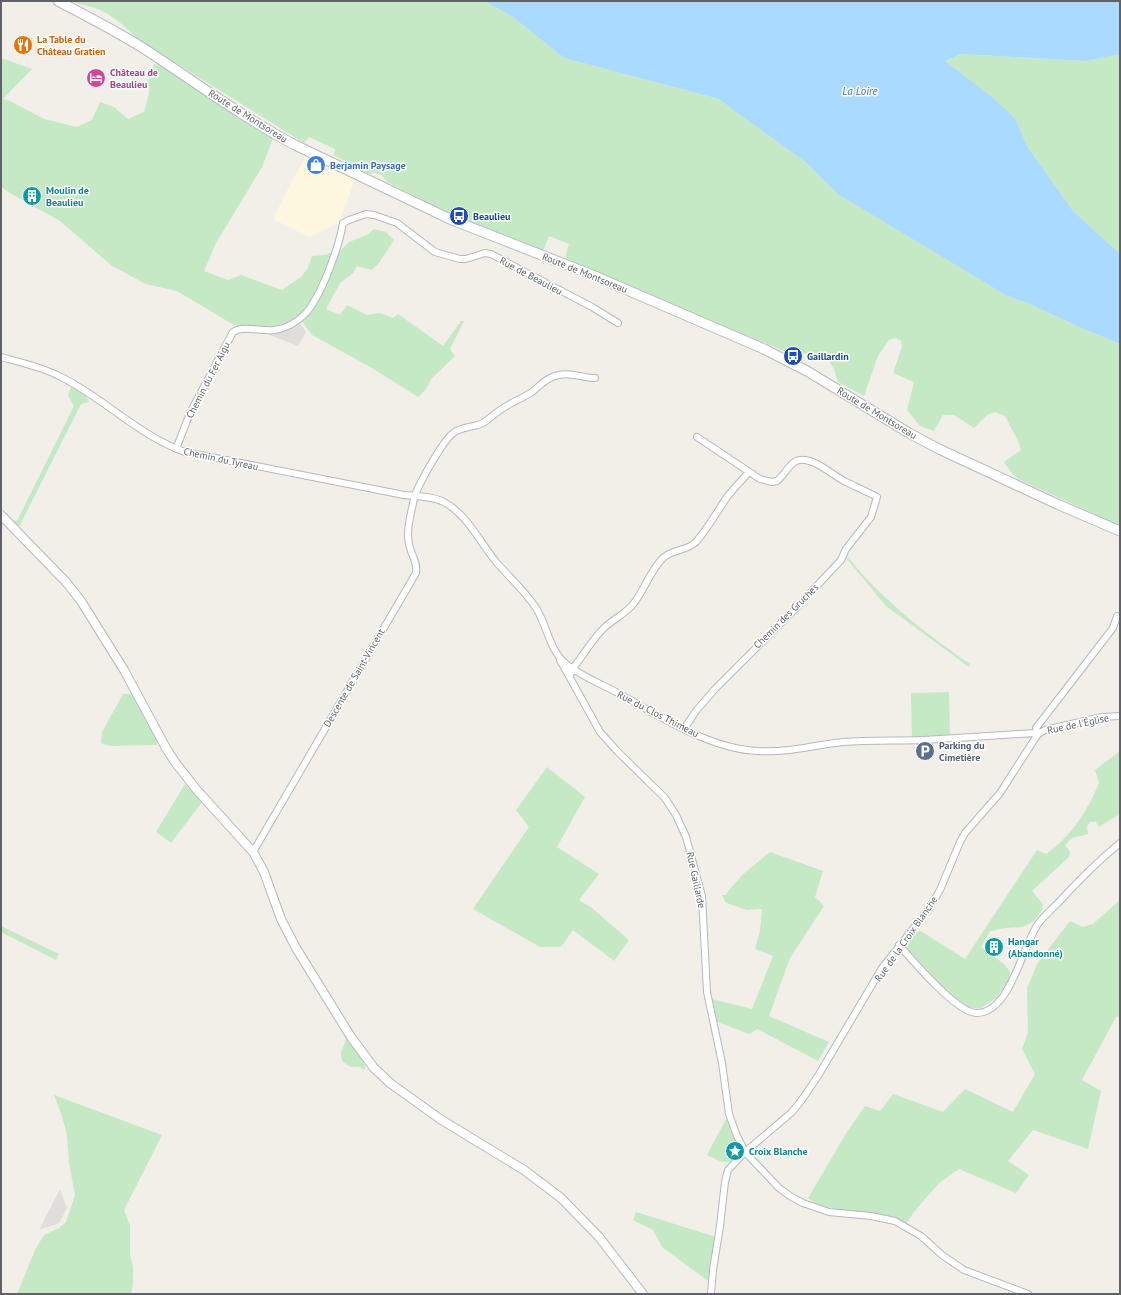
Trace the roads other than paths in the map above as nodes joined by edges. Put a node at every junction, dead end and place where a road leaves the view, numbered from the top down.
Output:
1 (58, 1) edge
2 (355, 218) joint
3 (618, 323) dead end
4 (1, 357) edge
5 (595, 378) dead end
6 (697, 437) dead end
7 (176, 449) junction
8 (749, 472) junction
9 (415, 496) junction
10 (1, 514) edge
11 (1120, 531) edge
12 (1117, 616) dead end
13 (559, 657) junction
14 (573, 669) junction
15 (569, 676) junction
16 (1120, 716) edge
17 (684, 730) junction
18 (1038, 734) junction
19 (1120, 843) edge
20 (254, 852) junction
21 (899, 946) junction
22 (745, 1152) junction
23 (643, 1294) edge
24 (710, 1294) edge
25 (1028, 1294) edge

1 - 11 main road, Route de Montsoreau
2 - 3 street, Rue de Beaulieu
2 - 7 street, Chemin du Fer Aigu
4 - 7 street, Chemin du Tyreau
5 - 9 street, Descente de Saint-Vincent
6 - 8 street
7 - 9 street, Chemin du Tyreau
8 - 14 street
8 - 17 street, Chemin des Gruches
9 - 13 street, Rue du Clos Thimeau
9 - 20 street, Descente de Saint-Vincent
10 - 20 street
12 - 18 street, Rue de la Croix Blanche
13 - 14 street, Rue du Clos Thimeau
13 - 15 street, Rue Gaillarde
14 - 15 street
14 - 17 street, Rue du Clos Thimeau
15 - 22 street, Rue Gaillarde
16 - 18 street, Rue de l'Église
17 - 18 street, Rue du Clos Thimeau
18 - 21 street, Rue de la Croix Blanche
19 - 21 street
20 - 23 street
21 - 22 street, Rue de la Croix Blanche
22 - 24 street, Rue de la Croix Blanche
22 - 25 street, Rue Gaillarde

